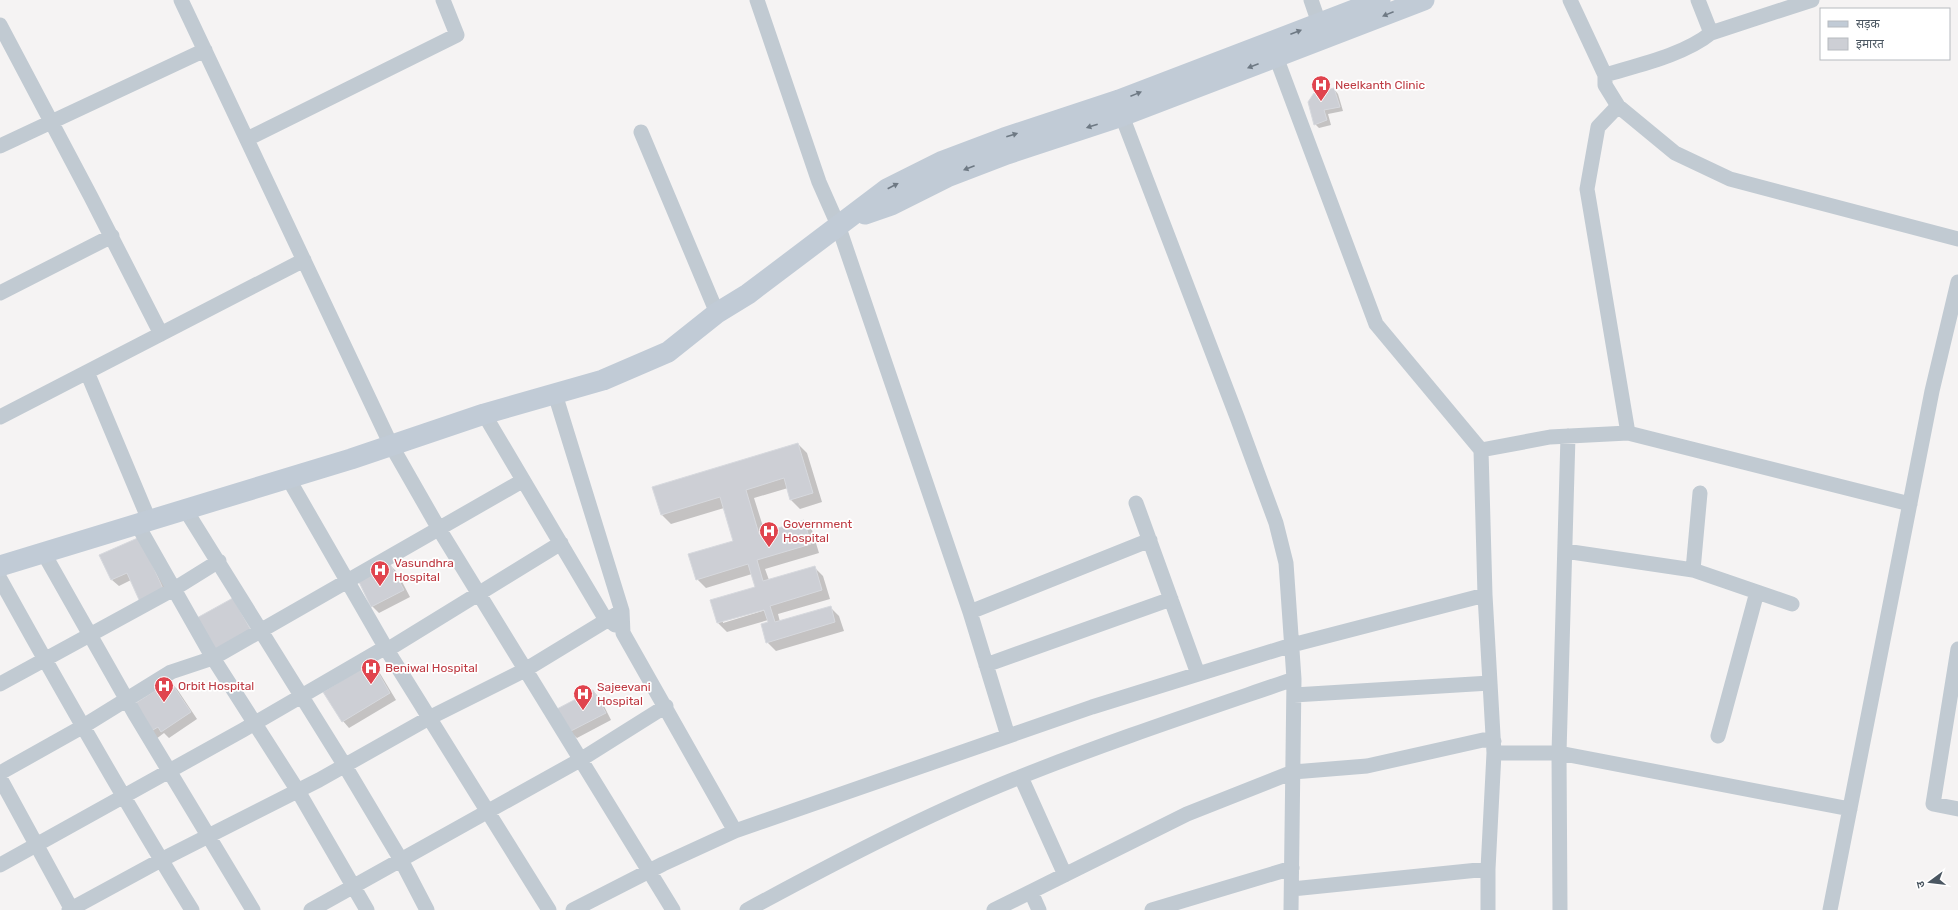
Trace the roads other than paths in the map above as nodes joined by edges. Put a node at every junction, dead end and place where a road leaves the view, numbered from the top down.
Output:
1 (181, 0) edge
2 (443, 0) edge
3 (757, 0) edge
4 (1311, 0) edge
5 (1380, 0) edge
6 (1424, 0) edge
7 (1570, 0) edge
8 (1698, 0) edge
9 (1812, 0) edge
10 (1319, 23) junction
11 (0, 25) edge
12 (1711, 33) junction
13 (205, 50) junction
14 (1276, 57) junction
15 (1605, 75) junction
16 (1618, 106) junction
17 (1122, 116) junction
18 (52, 122) junction
19 (641, 132) dead end
20 (247, 139) junction
21 (0, 146) edge
22 (838, 225) junction
23 (112, 236) junction
24 (1958, 239) edge
25 (304, 260) junction
26 (1958, 282) edge
27 (0, 293) edge
28 (717, 313) junction
29 (161, 334) junction
30 (88, 372) junction
31 (554, 394) junction
32 (484, 414) junction
33 (0, 417) edge
34 (1628, 433) junction
35 (1568, 436) junction
36 (391, 445) junction
37 (1481, 450) junction
38 (288, 478) junction
39 (522, 481) junction
40 (1700, 493) dead end
41 (1136, 503) dead end
42 (1910, 504) junction
43 (185, 509) junction
44 (143, 522) junction
45 (439, 529) junction
46 (1150, 540) junction
47 (561, 543) junction
48 (44, 552) junction
49 (1565, 552) junction
50 (219, 561) junction
51 (0, 566) edge
52 (1694, 570) junction
53 (0, 579) edge
54 (347, 582) junction
55 (174, 589) junction
56 (1757, 592) junction
57 (478, 593) junction
58 (1485, 594) junction
59 (1171, 599) junction
60 (1792, 604) dead end
61 (622, 611) junction
62 (970, 612) junction
63 (608, 620) junction
64 (262, 631) junction
65 (90, 633) junction
66 (623, 633) junction
67 (1292, 645) junction
68 (386, 649) junction
69 (1958, 649) edge
70 (213, 658) junction
71 (44, 659) junction
72 (986, 665) junction
73 (525, 670) junction
74 (1198, 674) junction
75 (1294, 679) junction
76 (1490, 683) junction
77 (0, 684) edge
78 (1294, 695) junction
79 (301, 696) junction
80 (126, 698) junction
81 (666, 706) junction
82 (429, 718) junction
83 (254, 723) junction
84 (82, 727) junction
85 (1008, 736) junction
86 (1718, 736) dead end
87 (1494, 747) junction
88 (1559, 753) junction
89 (580, 760) junction
90 (345, 766) junction
91 (170, 771) junction
92 (1293, 772) junction
93 (0, 773) edge
94 (1021, 777) junction
95 (0, 778) edge
96 (298, 791) junction
97 (124, 797) junction
98 (1850, 809) junction
99 (1958, 809) edge
100 (488, 812) junction
101 (735, 831) junction
102 (208, 836) junction
103 (37, 845) junction
104 (161, 860) junction
105 (401, 860) junction
106 (0, 865) edge
107 (1292, 868) junction
108 (1488, 869) junction
109 (649, 871) junction
110 (1065, 875) junction
111 (354, 886) junction
112 (1292, 889) junction
113 (1031, 892) junction
114 (71, 910) edge
115 (192, 910) edge
116 (254, 910) edge
117 (311, 910) edge
118 (367, 910) edge
119 (427, 910) edge
120 (548, 910) edge
121 (572, 910) edge
122 (673, 910) edge
123 (747, 910) edge
124 (994, 910) edge
125 (1039, 910) edge
126 (1152, 910) edge
127 (1291, 910) edge
128 (1488, 910) edge
129 (1560, 910) edge
130 (1830, 910) edge

1 - 13 street
2 - 20 street
3 - 22 street
4 - 10 street
5 - 10 street
6 -> 14 street
7 - 15 street
8 - 12 street
9 - 12 street
22 -> 10 street
11 - 18 street
12 - 15 street
13 - 18 street
13 - 20 street
14 -> 17 street
14 - 37 street
15 - 16 street
16 - 24 street
16 - 34 street
17 -> 22 street
17 - 67 street
18 - 21 street
18 - 23 street
19 - 28 street
20 - 25 street
22 - 28 street
22 - 62 street
23 - 27 street
23 - 29 street
25 - 29 street
25 - 36 street
26 - 42 street
28 - 31 street
29 - 30 street
30 - 33 street
30 - 44 street
31 - 32 street
31 - 61 street
32 - 36 street
32 - 39 street
34 - 35 street
34 - 42 street
35 - 37 street
35 - 49 street
36 - 38 street
36 - 45 street
37 - 58 street
38 - 43 street
38 - 54 street
39 - 45 street
39 - 47 street
40 - 52 street
41 - 46 street
42 - 98 street
43 - 44 street
43 - 50 street
44 - 48 street
44 - 55 street
45 - 54 street
45 - 57 street
46 - 59 street
46 - 62 street
47 - 57 street
47 - 63 street
48 - 51 street
48 - 65 street
49 - 52 street
49 - 88 street
50 - 55 street
50 - 64 street
52 - 56 street
53 - 71 street
54 - 64 street
54 - 68 street
55 - 65 street
55 - 70 street
56 - 60 street
56 - 86 street
57 - 68 street
57 - 73 street
58 - 67 street
58 - 76 street
59 - 72 street
59 - 74 street
61 - 63 street
61 - 66 street
62 - 72 street
63 - 66 street
63 - 73 street
64 - 70 street
64 - 79 street
65 - 71 street
65 - 80 street
66 - 81 street
67 - 74 street
67 - 75 street
68 - 79 street
68 - 82 street
69 - 99 street
70 - 80 street
70 - 83 street
71 - 77 street
71 - 84 street
72 - 85 street
73 - 82 street
73 - 89 street
74 - 85 street
75 - 78 street
75 - 94 street
76 - 78 street
76 - 87 street
78 - 92 street
79 - 83 street
79 - 90 street
80 - 84 street
80 - 91 street
81 - 89 street
81 - 101 street
82 - 90 street
82 - 100 street
83 - 91 street
83 - 96 street
84 - 93 street
84 - 97 street
85 - 101 street
87 - 88 street
87 - 92 street
87 - 108 street
88 - 98 street
88 - 129 street
89 - 100 street
89 - 109 street
90 - 96 street
90 - 105 street
91 - 97 street
91 - 102 street
92 - 107 street
92 - 110 street
94 - 110 street
94 - 123 street
95 - 103 street
96 - 102 street
96 - 111 street
97 - 103 street
97 - 104 street
98 - 130 street
100 - 105 street
100 - 120 street
101 - 109 street
102 - 104 street
102 - 116 street
103 - 106 street
103 - 114 street
104 - 114 street
104 - 115 street
105 - 111 street
105 - 119 street
107 - 112 street
107 - 126 street
108 - 112 street
108 - 128 street
109 - 121 street
109 - 122 street
110 - 113 street
111 - 117 street
111 - 118 street
112 - 127 street
113 - 124 street
113 - 125 street

